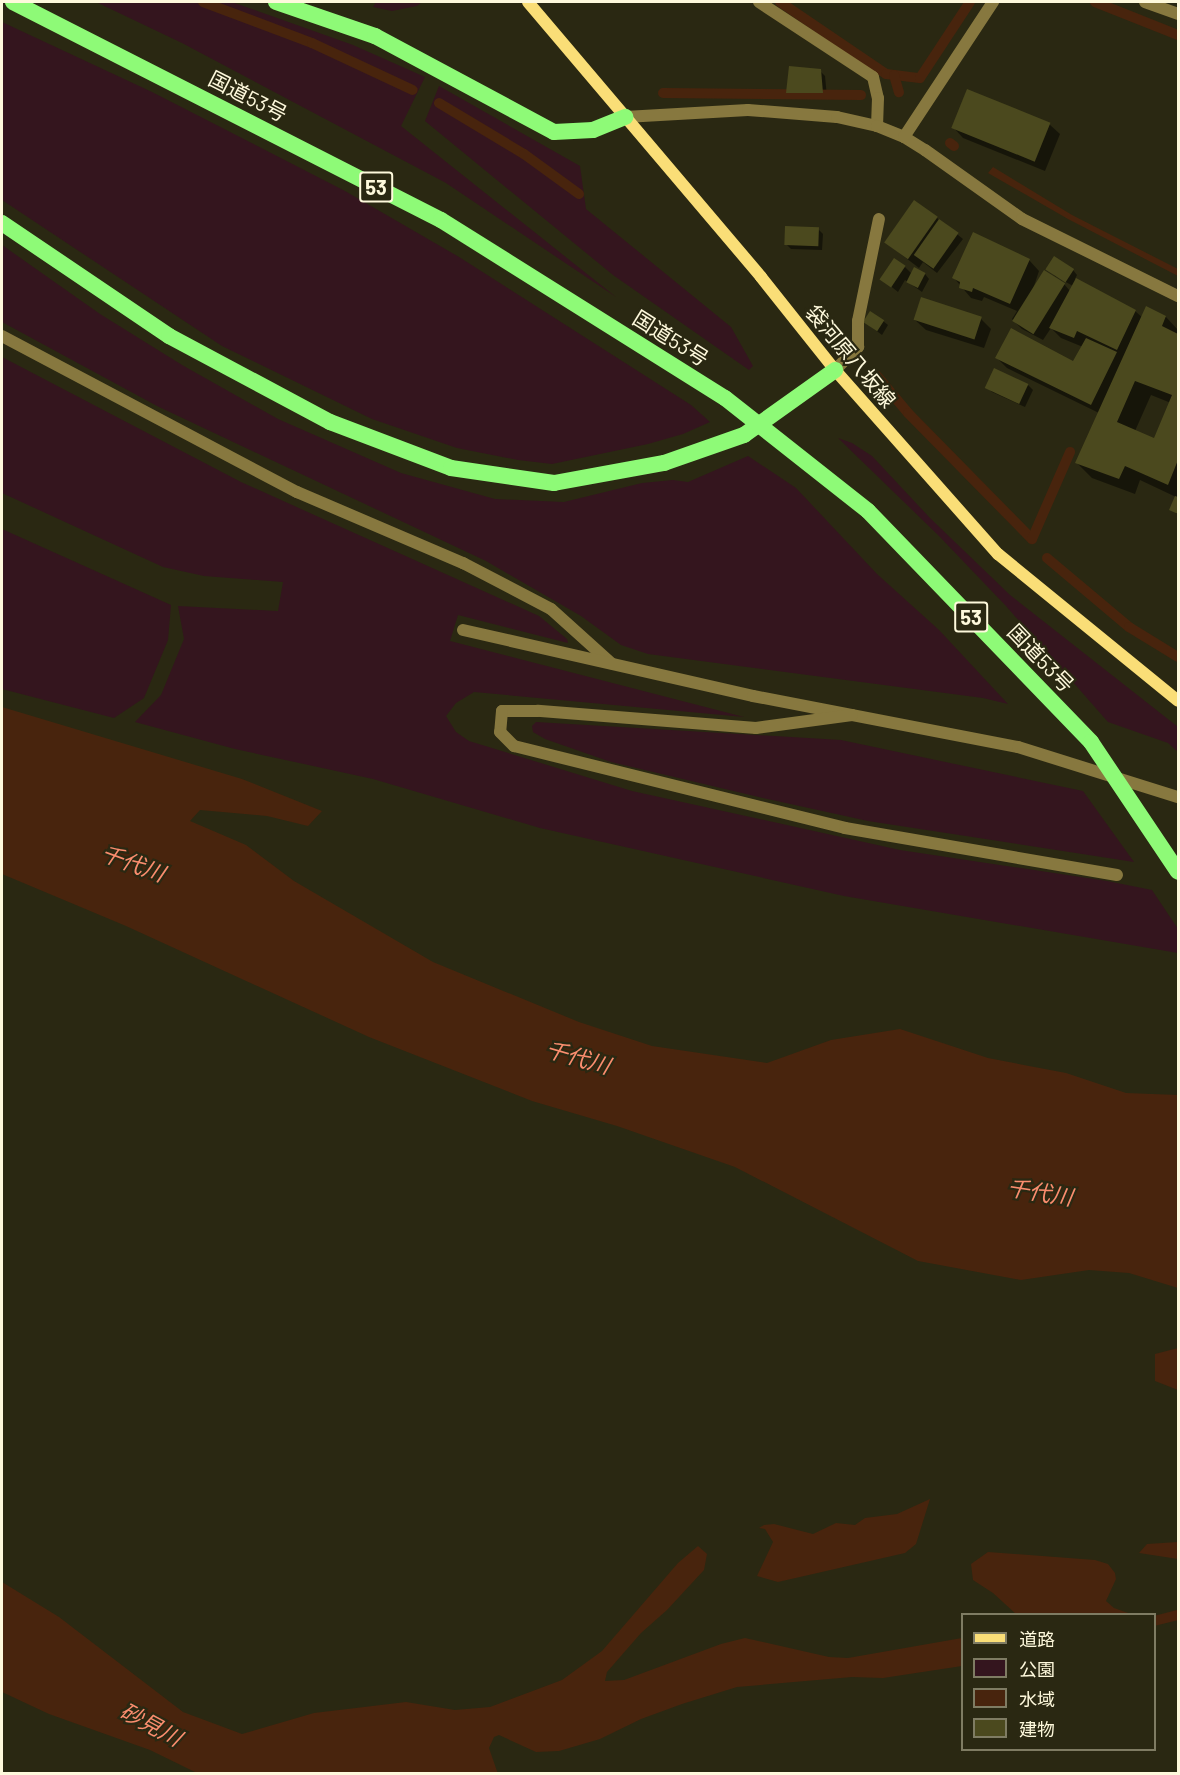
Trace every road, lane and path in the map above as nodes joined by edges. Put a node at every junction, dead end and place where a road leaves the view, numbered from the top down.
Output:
1 (13, 2) edge
2 (276, 2) edge
3 (528, 2) edge
4 (759, 2) edge
5 (993, 2) edge
6 (1145, 2) edge
7 (1179, 14) edge
8 (625, 117) junction
9 (877, 126) junction
10 (904, 137) junction
11 (879, 219) dead end
12 (2, 223) edge
13 (1179, 296) edge
14 (2, 336) edge
15 (835, 370) junction
16 (463, 630) dead end
17 (613, 664) junction
18 (1179, 701) edge
19 (852, 715) junction
20 (1179, 797) edge
21 (1179, 873) edge
22 (1118, 875) dead end

1 - 21 highway, 国道53号 / 53, bridge
2 - 8 highway
3 - 8 main road, 袋河原八坂線
4 - 9 street
5 - 10 street
6 - 7 street
8 - 9 street
8 - 15 main road, 袋河原八坂線
9 - 10 street
10 - 13 street
11 - 15 street
12 - 15 highway
14 - 17 street
15 - 18 main road, 袋河原八坂線
16 - 17 street
17 - 19 street
19 - 20 street
19 - 22 street

